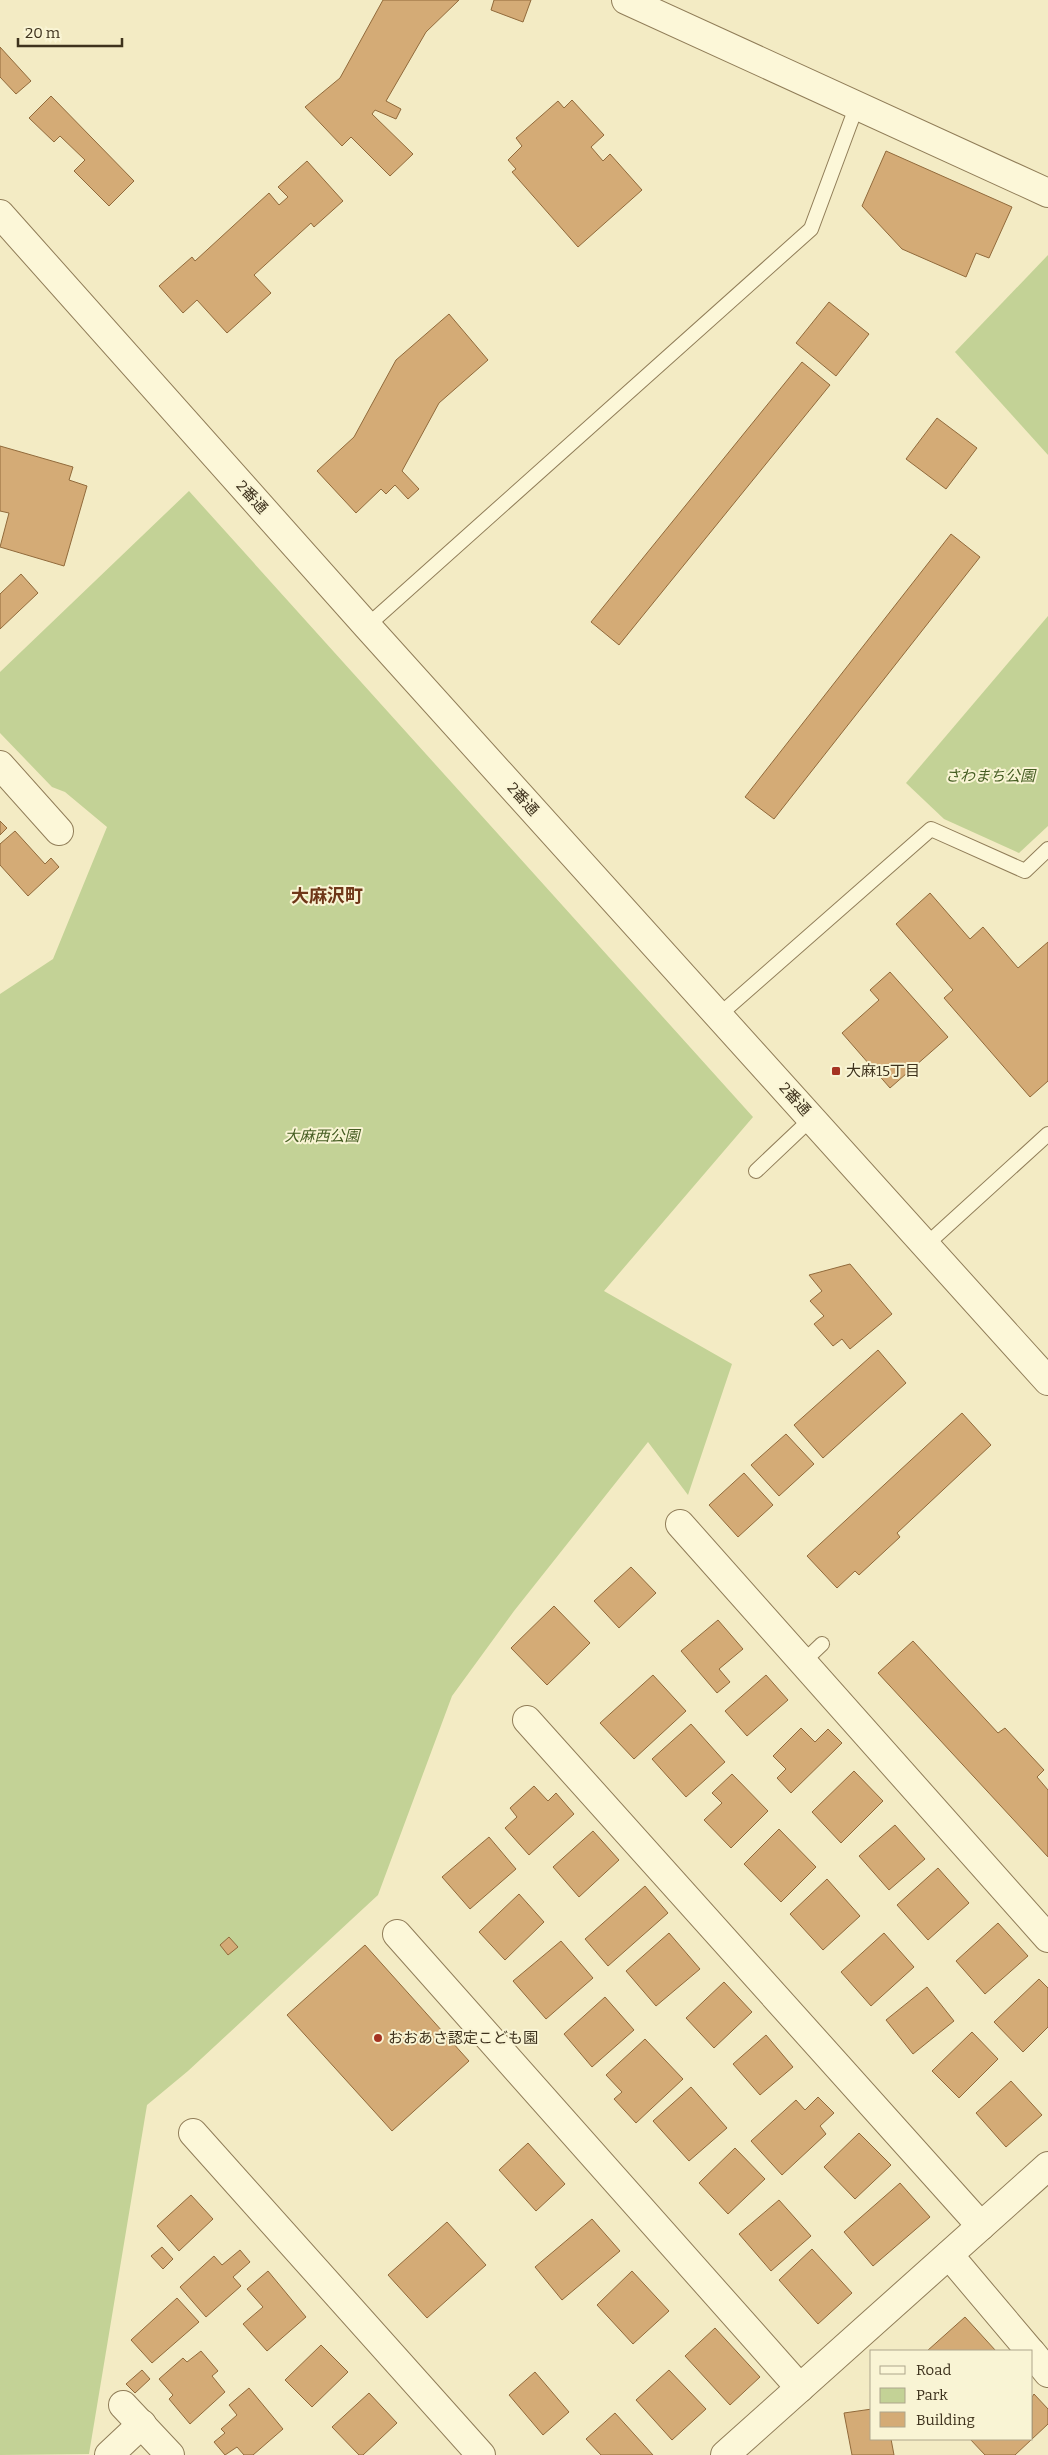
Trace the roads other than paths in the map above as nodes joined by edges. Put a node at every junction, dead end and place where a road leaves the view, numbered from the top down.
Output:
1 (626, 0) edge
2 (857, 105) junction
3 (1048, 192) edge
4 (0, 214) edge
5 (367, 626) junction
6 (0, 764) edge
7 (59, 831) dead end
8 (1048, 849) edge
9 (718, 1016) junction
10 (812, 1118) junction
11 (1048, 1134) edge
12 (756, 1171) dead end
13 (927, 1244) junction
14 (1048, 1381) edge
15 (680, 1524) dead end
16 (527, 1720) dead end
17 (397, 1934) dead end
18 (1048, 1938) edge
19 (193, 2133) dead end
20 (1048, 2166) edge
21 (981, 2226) junction
22 (949, 2255) junction
23 (1029, 2350) edge
24 (1033, 2354) edge
25 (1048, 2373) edge
26 (800, 2388) junction
27 (109, 2455) edge
28 (170, 2455) edge
29 (481, 2455) edge
30 (725, 2455) edge

1 - 2 street
2 - 3 street
2 - 5 lane
4 - 5 street, 2番通
5 - 9 street, 2番通
6 - 7 street
8 - 9 lane
9 - 10 street, 2番通
10 - 12 lane
10 - 13 street, 2番通
11 - 13 lane
13 - 14 street, 2番通
15 - 18 street
16 - 21 street
17 - 26 street
19 - 29 street
20 - 21 street
21 - 22 street
22 - 23 street
22 - 26 street
24 - 25 street
26 - 30 street
27 - 28 street

